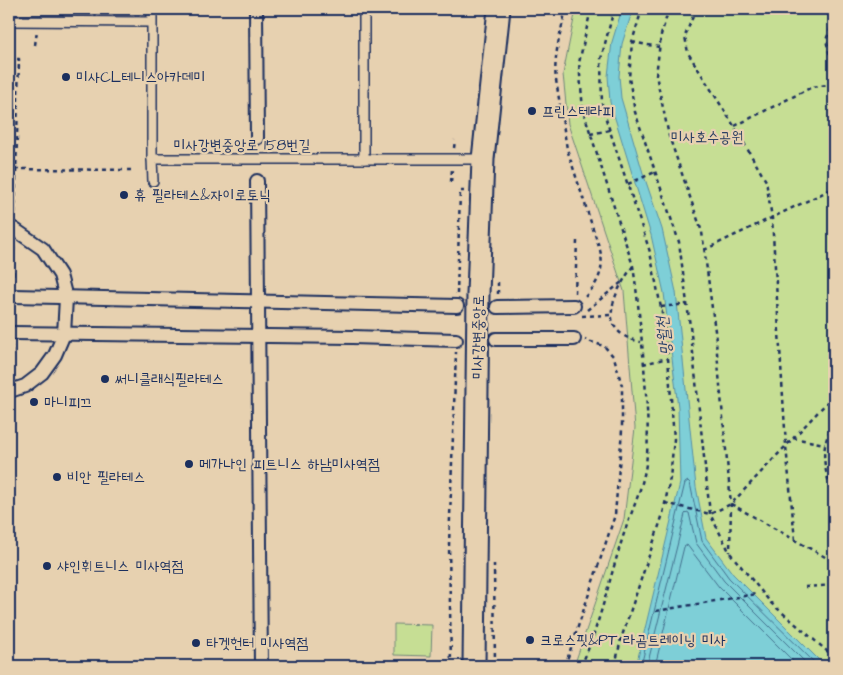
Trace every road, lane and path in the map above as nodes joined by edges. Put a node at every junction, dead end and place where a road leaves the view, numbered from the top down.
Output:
1 (152, 9) edge
2 (256, 9) edge
3 (364, 9) edge
4 (500, 9) edge
5 (566, 9) edge
6 (591, 9) edge
7 (614, 9) edge
8 (642, 9) edge
9 (669, 9) edge
10 (696, 9) edge
11 (9, 20) edge
12 (834, 20) edge
13 (151, 22) junction
14 (632, 42) junction
15 (660, 47) junction
16 (9, 59) edge
17 (19, 59) dead end
18 (834, 72) edge
19 (834, 84) edge
20 (734, 126) junction
21 (610, 130) junction
22 (590, 134) junction
23 (257, 138) dead end
24 (152, 159) junction
25 (364, 159) junction
26 (483, 160) junction
27 (16, 169) dead end
28 (133, 170) dead end
29 (655, 172) junction
30 (153, 181) dead end
31 (257, 181) dead end
32 (628, 184) junction
33 (834, 188) edge
34 (460, 191) dead end
35 (772, 218) junction
36 (14, 229) dead end
37 (577, 241) dead end
38 (704, 250) junction
39 (633, 266) junction
40 (498, 277) dead end
41 (624, 281) junction
42 (13, 296) dead end
43 (66, 298) junction
44 (258, 302) junction
45 (688, 304) junction
46 (457, 306) joint
47 (497, 307) joint
48 (661, 307) junction
49 (574, 311) junction
50 (611, 315) junction
51 (12, 333) dead end
52 (64, 334) junction
53 (259, 336) junction
54 (496, 339) dead end
55 (574, 339) joint
56 (456, 340) joint
57 (642, 342) junction
58 (668, 358) junction
59 (643, 364) junction
60 (10, 391) joint
61 (834, 395) edge
62 (834, 423) edge
63 (793, 438) junction
64 (825, 444) junction
65 (786, 446) junction
66 (9, 490) edge
67 (834, 495) edge
68 (666, 503) junction
69 (731, 504) junction
70 (710, 514) junction
71 (795, 540) junction
72 (730, 553) junction
73 (494, 555) dead end
74 (834, 562) edge
75 (834, 584) edge
76 (804, 587) dead end
77 (756, 594) dead end
78 (656, 611) dead end
79 (834, 658) edge
80 (261, 666) edge
81 (451, 666) edge
82 (474, 666) edge
83 (495, 666) edge
84 (565, 666) edge
85 (581, 666) edge
86 (615, 666) edge

1 - 13 lane, 미사강변중앙로 158번길
2 - 23 street
3 - 25 lane
4 - 26 street, 미사강변중앙로
5 - 49 path
6 - 22 path
7 - 21 path
8 - 14 path
9 - 15 path
10 - 20 path
11 - 13 lane
12 - 18 path
13 - 24 lane, 미사강변중앙로 158번길
14 - 15 path
14 - 29 path
15 - 38 path
16 - 17 path
19 - 20 path
20 - 35 path
21 - 22 path
21 - 32 path
22 - 39 path
24 - 25 lane, 미사강변중앙로 158번길
24 - 30 lane
25 - 26 lane, 미사강변중앙로 158번길
26 - 82 street, 미사강변중앙로
27 - 28 path
29 - 32 path
29 - 45 path
31 - 44 street
32 - 48 path
33 - 35 path
34 - 46 path
35 - 38 path
35 - 65 path
36 - 43 street
37 - 49 path
38 - 69 path
39 - 41 path
39 - 57 path
40 - 47 path
41 - 49 path
41 - 50 path
42 - 43 street
43 - 44 street
43 - 52 street
44 - 46 street
44 - 53 street
45 - 48 path
45 - 70 path
47 - 49 street
48 - 58 path
49 - 50 path
50 - 57 path
51 - 52 street
52 - 53 street
52 - 60 street
53 - 56 street
53 - 80 street
54 - 55 street
55 - 84 path
56 - 81 path
57 - 59 path
58 - 59 path
58 - 68 path
59 - 85 path
60 - 66 path
61 - 63 path
62 - 64 path
63 - 64 path
63 - 65 path
64 - 67 path
65 - 69 path
65 - 71 path
68 - 70 path
68 - 86 path
69 - 70 path
69 - 71 path
69 - 72 path
70 - 72 path
71 - 74 path
72 - 79 path
73 - 83 path
75 - 76 path
77 - 78 path

